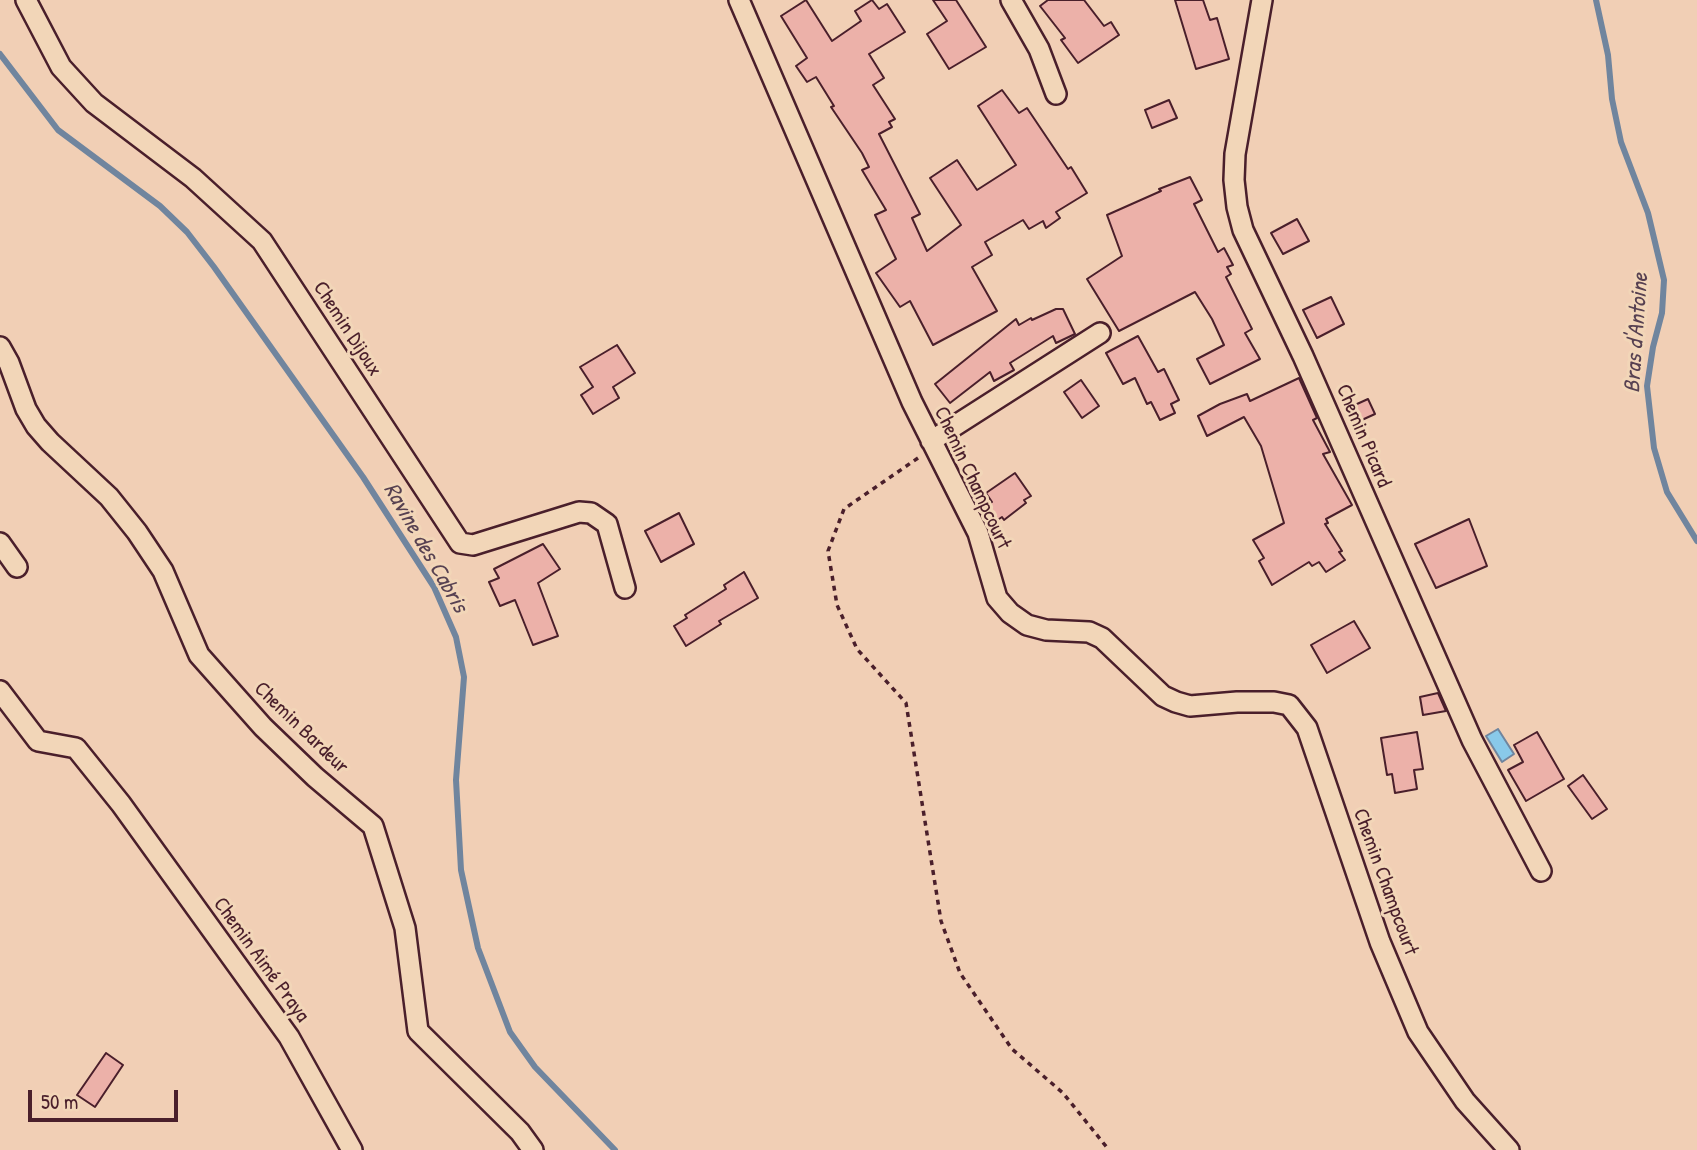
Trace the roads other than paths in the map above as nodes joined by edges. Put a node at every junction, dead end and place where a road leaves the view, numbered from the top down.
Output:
1 (26, 0) edge
2 (739, 0) edge
3 (1011, 0) edge
4 (1262, 0) edge
5 (1056, 94) dead end
6 (1100, 333) dead end
7 (0, 347) edge
8 (932, 444) junction
9 (0, 543) edge
10 (17, 567) dead end
11 (625, 588) dead end
12 (0, 691) edge
13 (1541, 871) dead end
14 (352, 1150) edge
15 (533, 1150) edge
16 (1509, 1150) edge

1 - 11 street, Chemin Dijoux
2 - 8 street, Chemin Champcourt
3 - 5 street
4 - 13 street, Chemin Picard
6 - 8 street
7 - 15 street, Chemin Bardeur
8 - 16 street, Chemin Champcourt
9 - 10 street
12 - 14 street, Chemin Aimé Praya

